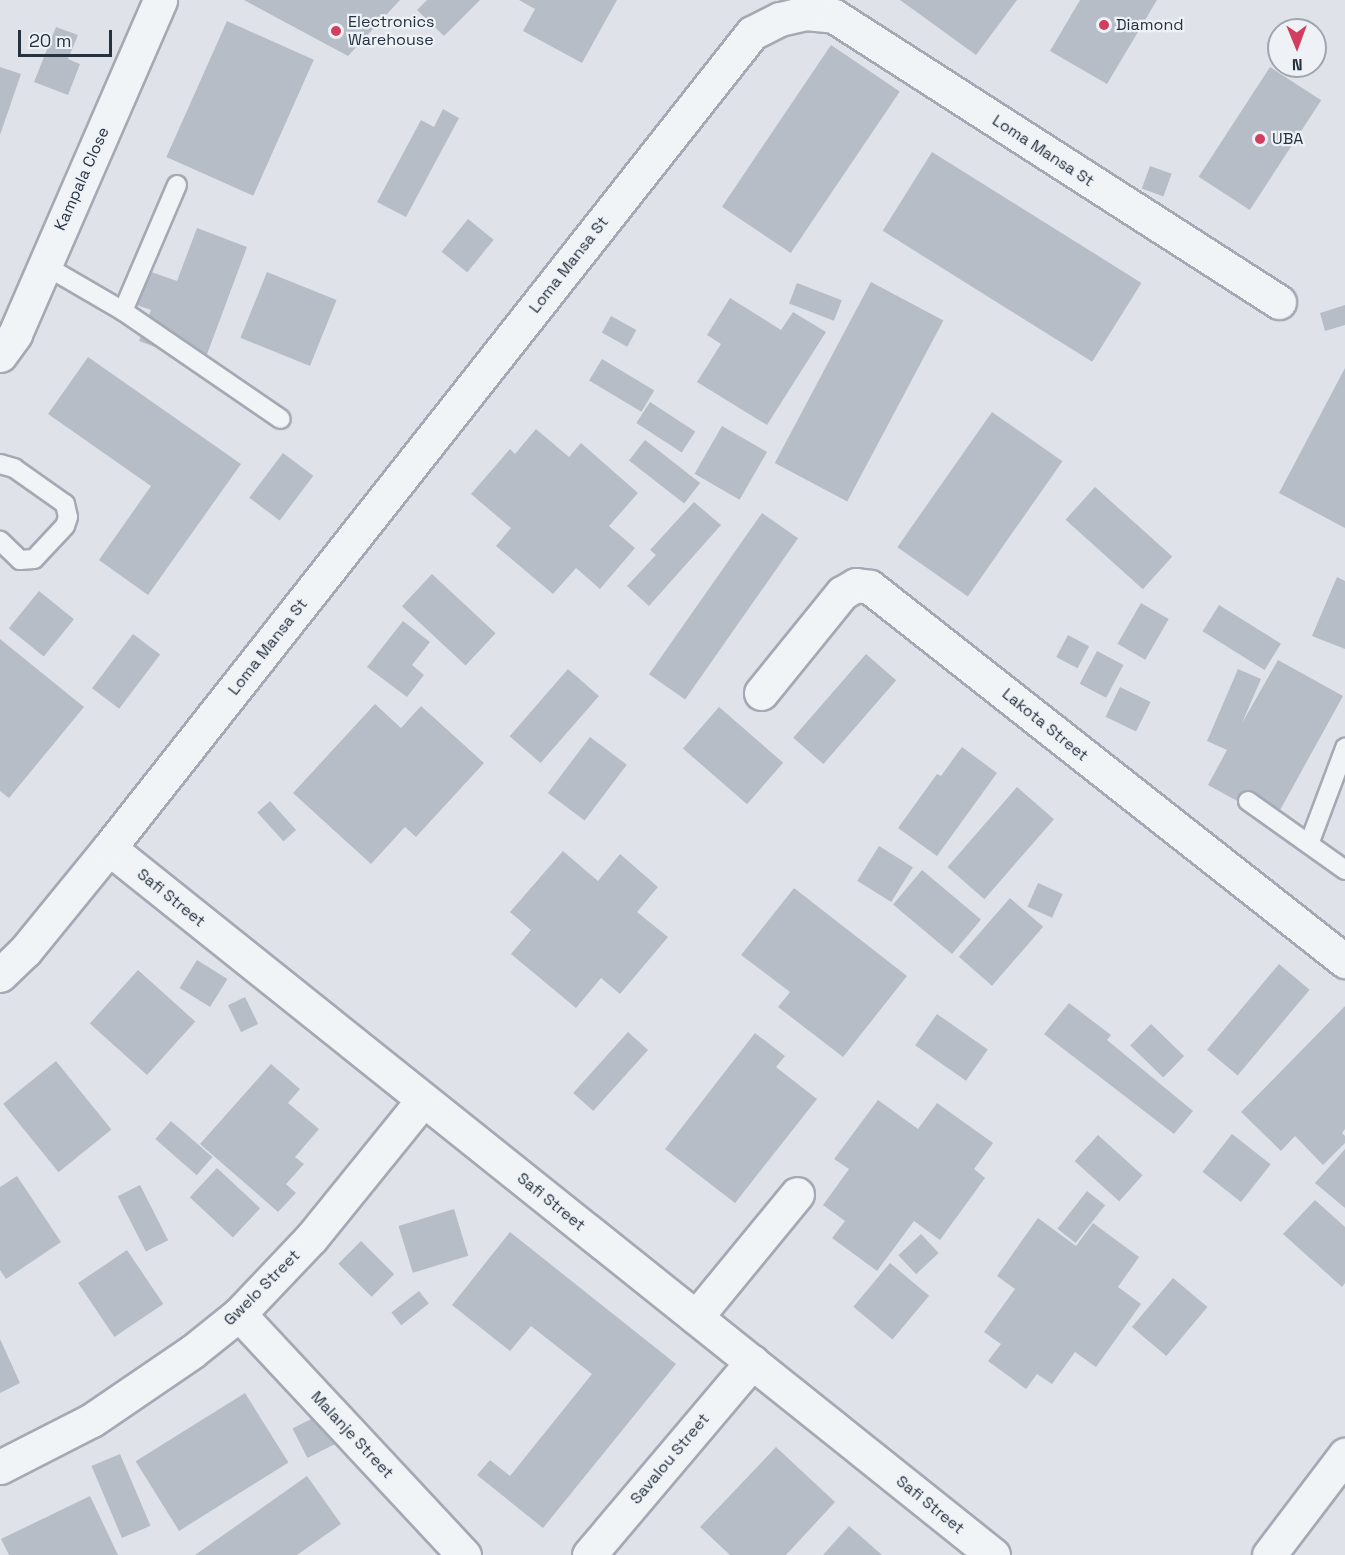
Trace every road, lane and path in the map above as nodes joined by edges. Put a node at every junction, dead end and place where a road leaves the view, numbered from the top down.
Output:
1 (154, 2) edge
2 (177, 184) dead end
3 (44, 265) junction
4 (1279, 303) dead end
5 (123, 311) junction
6 (0, 355) edge
7 (281, 419) dead end
8 (0, 464) edge
9 (0, 542) edge
10 (761, 693) dead end
11 (1345, 748) edge
12 (1248, 801) dead end
13 (1309, 844) junction
14 (108, 848) junction
15 (1345, 870) edge
16 (1345, 961) edge
17 (0, 975) edge
18 (423, 1100) junction
19 (797, 1194) dead end
20 (240, 1314) junction
21 (696, 1317) junction
22 (752, 1362) junction
23 (1345, 1455) edge
24 (0, 1467) edge
25 (464, 1555) edge
26 (589, 1555) edge
27 (993, 1555) edge
28 (1269, 1555) edge

1 - 3 street, Kampala Close
2 - 5 lane
3 - 5 lane
3 - 6 street, Kampala Close
4 - 14 street, Loma Mansa St
5 - 7 lane
8 - 9 lane
10 - 16 street, Lakota Street
11 - 13 lane
12 - 13 lane
13 - 15 lane
14 - 17 street, Loma Mansa St
14 - 18 street, Safi Street
18 - 20 street, Gwelo Street
18 - 21 street, Safi Street
19 - 21 street
20 - 24 street, Gwelo Street
20 - 25 street, Malanje Street
21 - 22 street, Safi Street
22 - 26 street, Savalou Street
22 - 27 street, Safi Street
23 - 28 street

